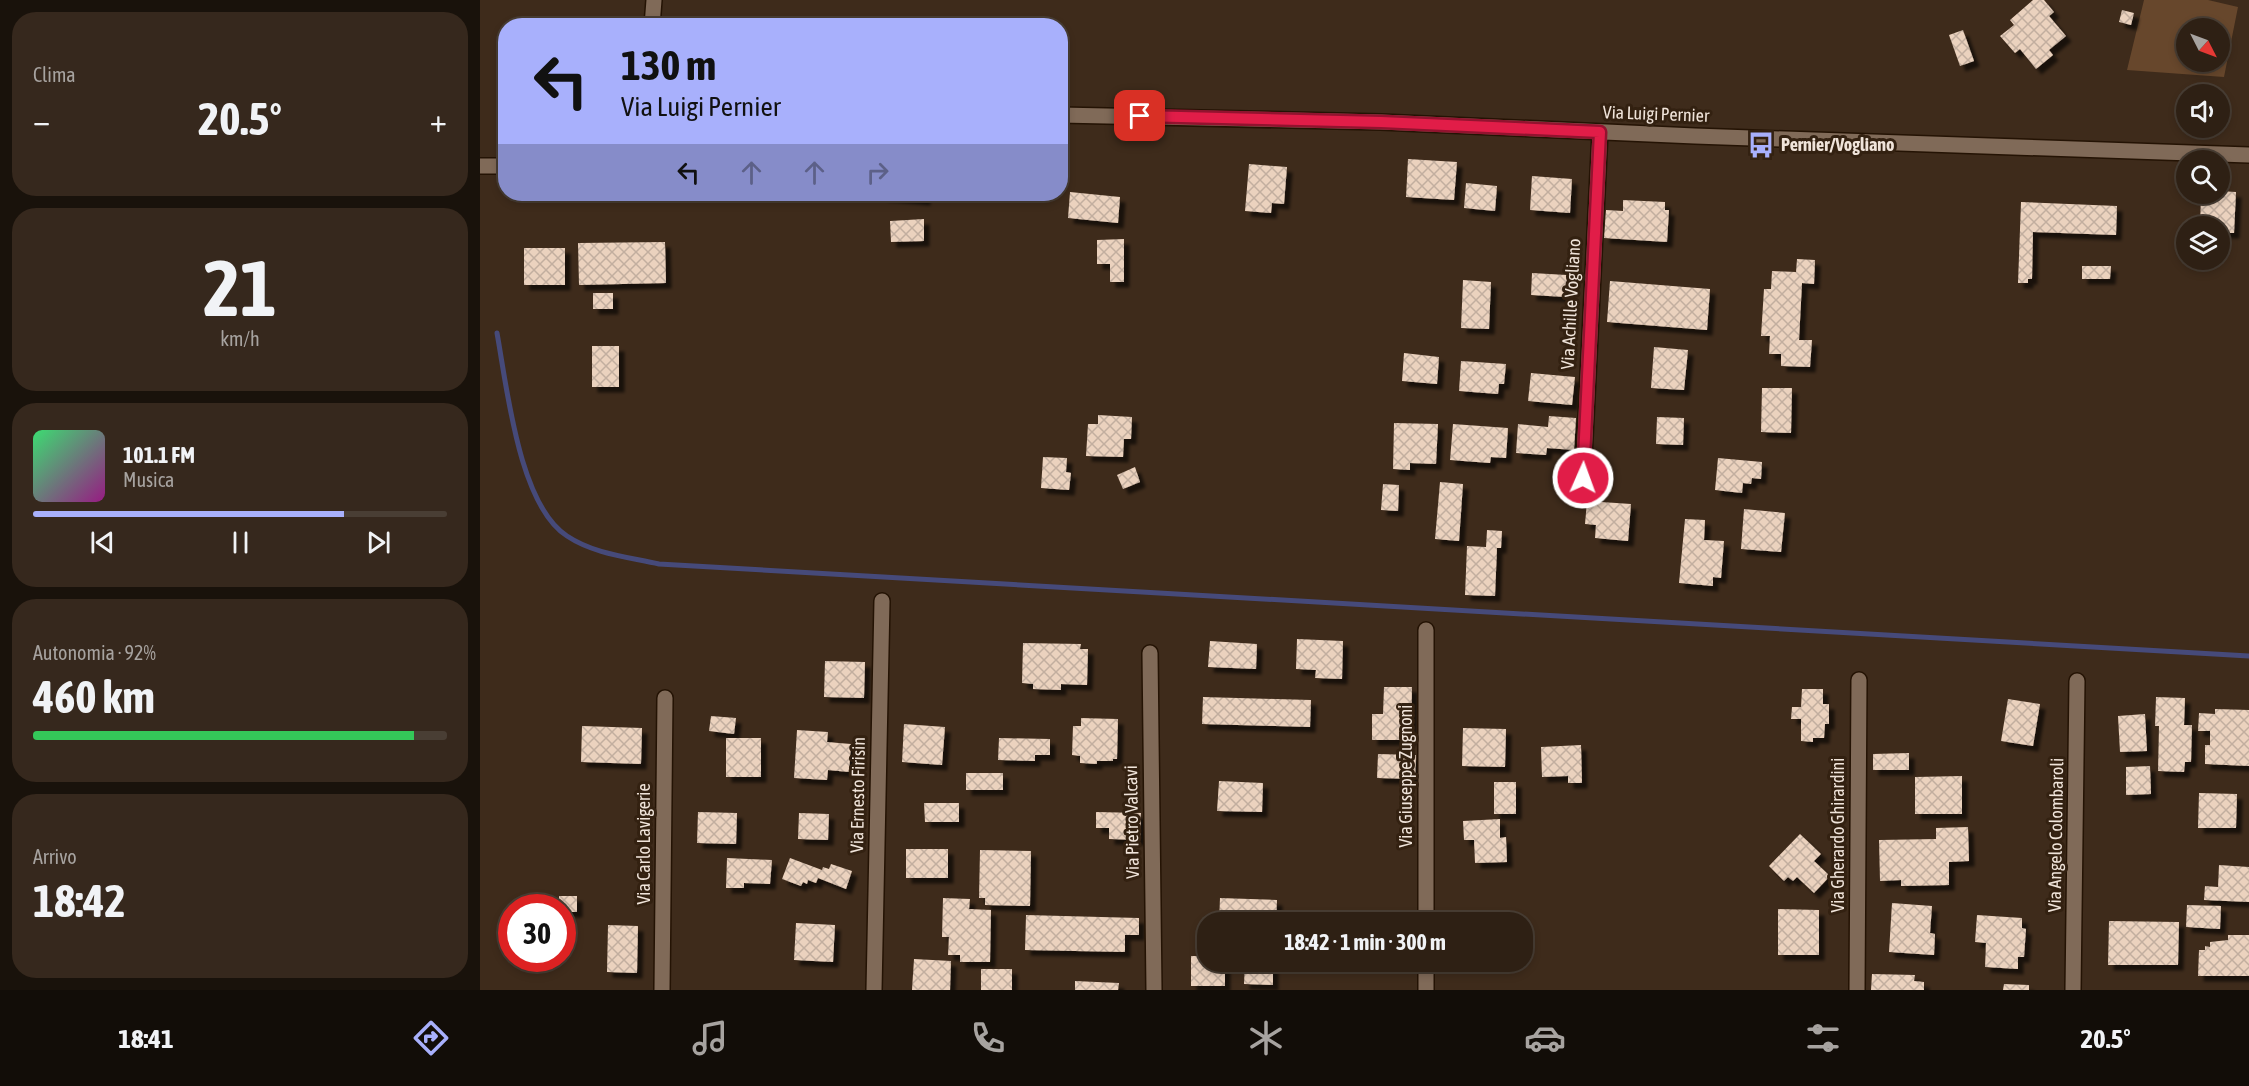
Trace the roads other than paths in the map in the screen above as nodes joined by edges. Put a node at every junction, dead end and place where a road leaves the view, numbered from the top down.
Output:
1 (654, 0) edge
2 (653, 18) edge
3 (1068, 116) edge
4 (1600, 132) junction
5 (2249, 155) edge
6 (480, 165) edge
7 (498, 166) edge
8 (1583, 478) dead end
9 (882, 601) dead end
10 (1426, 630) dead end
11 (1150, 653) dead end
12 (1859, 680) dead end
13 (2077, 681) dead end
14 (664, 698) dead end
15 (1426, 912) edge
16 (1426, 972) edge
17 (662, 990) edge
18 (874, 990) edge
19 (1154, 990) edge
20 (1426, 990) edge
21 (1857, 990) edge
22 (2073, 990) edge

1 - 2 street
3 - 4 street, Via Luigi Pernier
4 - 5 street, Via Luigi Pernier
4 - 8 street, Via Achille Vogliano
6 - 7 street
9 - 18 street, Via Ernesto Firisin
10 - 15 street, Via Giuseppe Zugnoni
11 - 19 street, Via Pietro Valcavi
12 - 21 street, Via Gherardo Ghirardini
13 - 22 street, Via Angelo Colombaroli
14 - 17 street, Via Carlo Lavigerie
16 - 20 street

